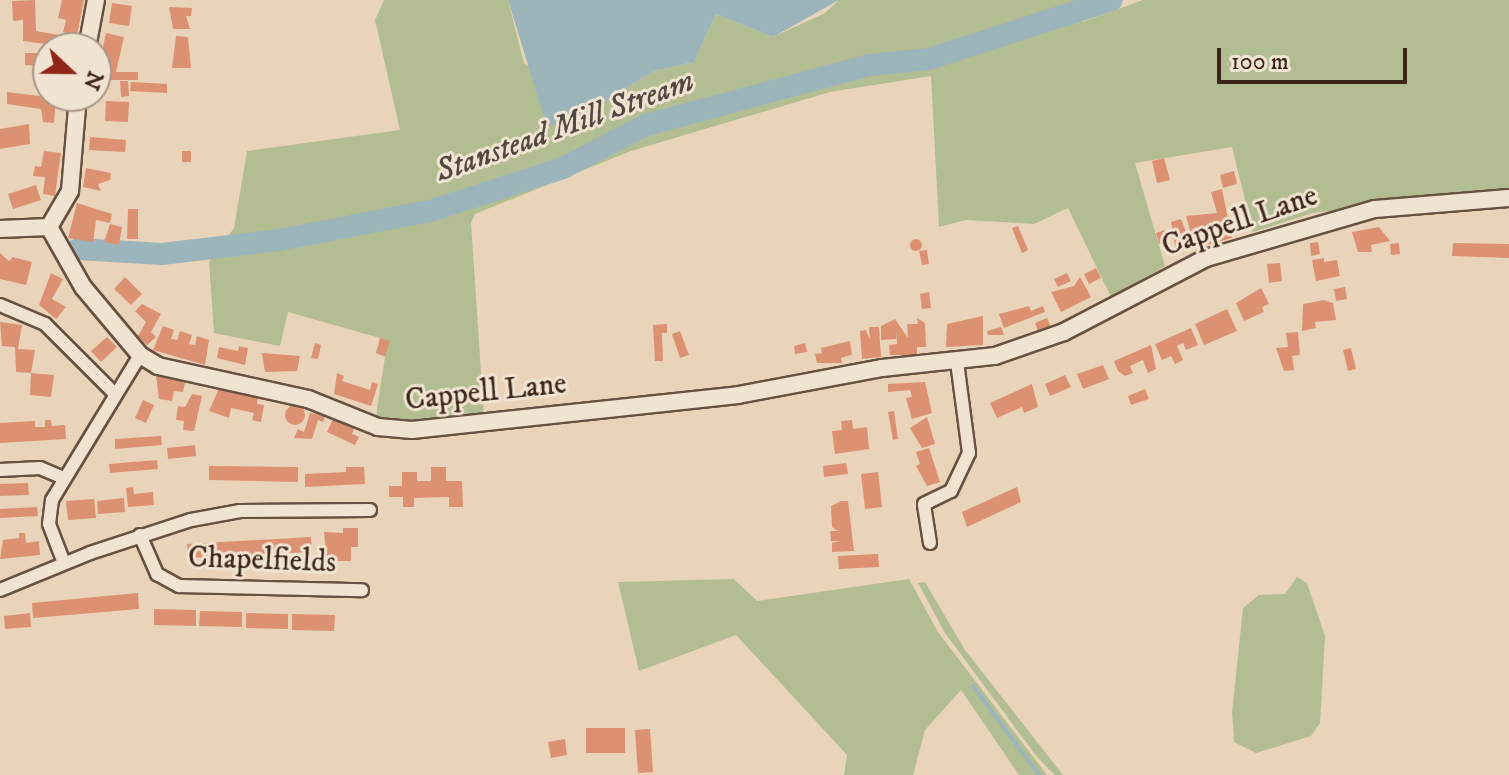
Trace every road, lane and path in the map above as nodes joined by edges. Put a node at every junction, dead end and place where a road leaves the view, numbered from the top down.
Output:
1 (96, 0) edge
2 (90, 32) edge
3 (77, 112) edge
4 (1509, 198) edge
5 (49, 227) junction
6 (0, 229) edge
7 (0, 305) edge
8 (140, 355) junction
9 (957, 362) junction
10 (113, 392) junction
11 (0, 470) edge
12 (63, 478) junction
13 (370, 510) dead end
14 (140, 535) junction
15 (930, 543) dead end
16 (64, 563) junction
17 (0, 590) edge
18 (362, 590) dead end

1 - 2 street
3 - 5 street
4 - 9 street, Cappell Lane
5 - 6 street
5 - 8 street, Cappell Lane
7 - 10 street
8 - 9 street, Cappell Lane
8 - 10 street
9 - 15 street
10 - 12 street
11 - 12 street
12 - 16 street
13 - 14 street, Chapelfields
14 - 16 street, Chapelfields
14 - 18 street, Chapelfields
16 - 17 street, Chapelfields

